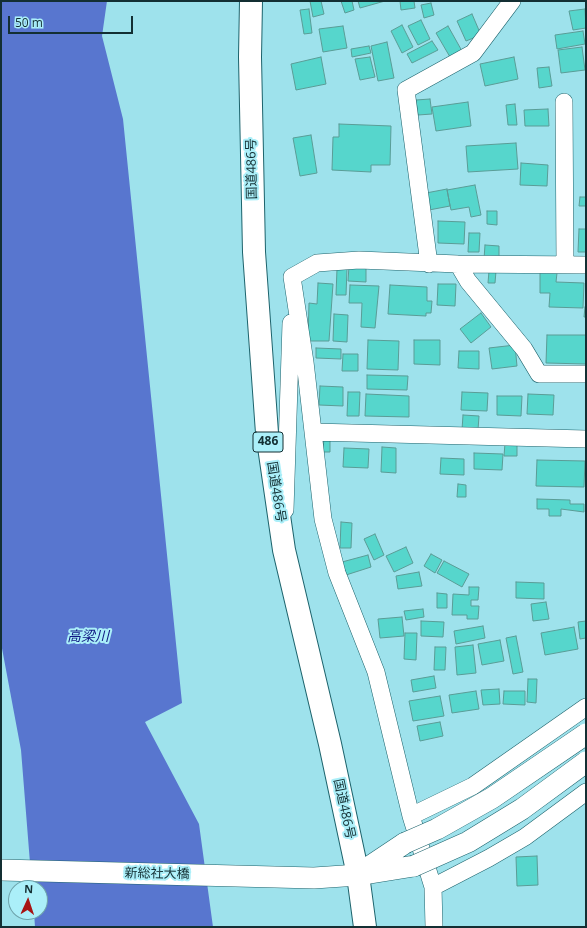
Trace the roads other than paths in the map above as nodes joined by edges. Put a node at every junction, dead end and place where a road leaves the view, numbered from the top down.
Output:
1 (251, 1) edge
2 (512, 1) edge
3 (564, 102) dead end
4 (429, 264) junction
5 (458, 264) junction
6 (565, 265) junction
7 (586, 265) edge
8 (292, 277) junction
9 (586, 374) edge
10 (313, 432) junction
11 (586, 438) edge
12 (284, 550) junction
13 (586, 707) edge
14 (586, 734) edge
15 (586, 762) edge
16 (586, 792) edge
17 (411, 816) junction
18 (1, 870) edge
19 (358, 874) junction
20 (433, 887) junction
21 (365, 927) edge
22 (434, 927) edge

1 - 12 highway, 国道486号 / 486
2 - 4 street
3 - 6 street
4 - 5 street
4 - 8 street
5 - 6 street
5 - 9 street
6 - 7 street
8 - 10 street
8 - 12 street
10 - 11 street
10 - 17 street
12 - 19 highway, 国道486号 / 486
13 - 17 street
14 - 19 street, bridge
15 - 19 street, 新総社大橋, bridge
16 - 20 street
17 - 20 street
18 - 19 street, 新総社大橋
19 - 21 highway, 国道486号 / 486
20 - 22 street

